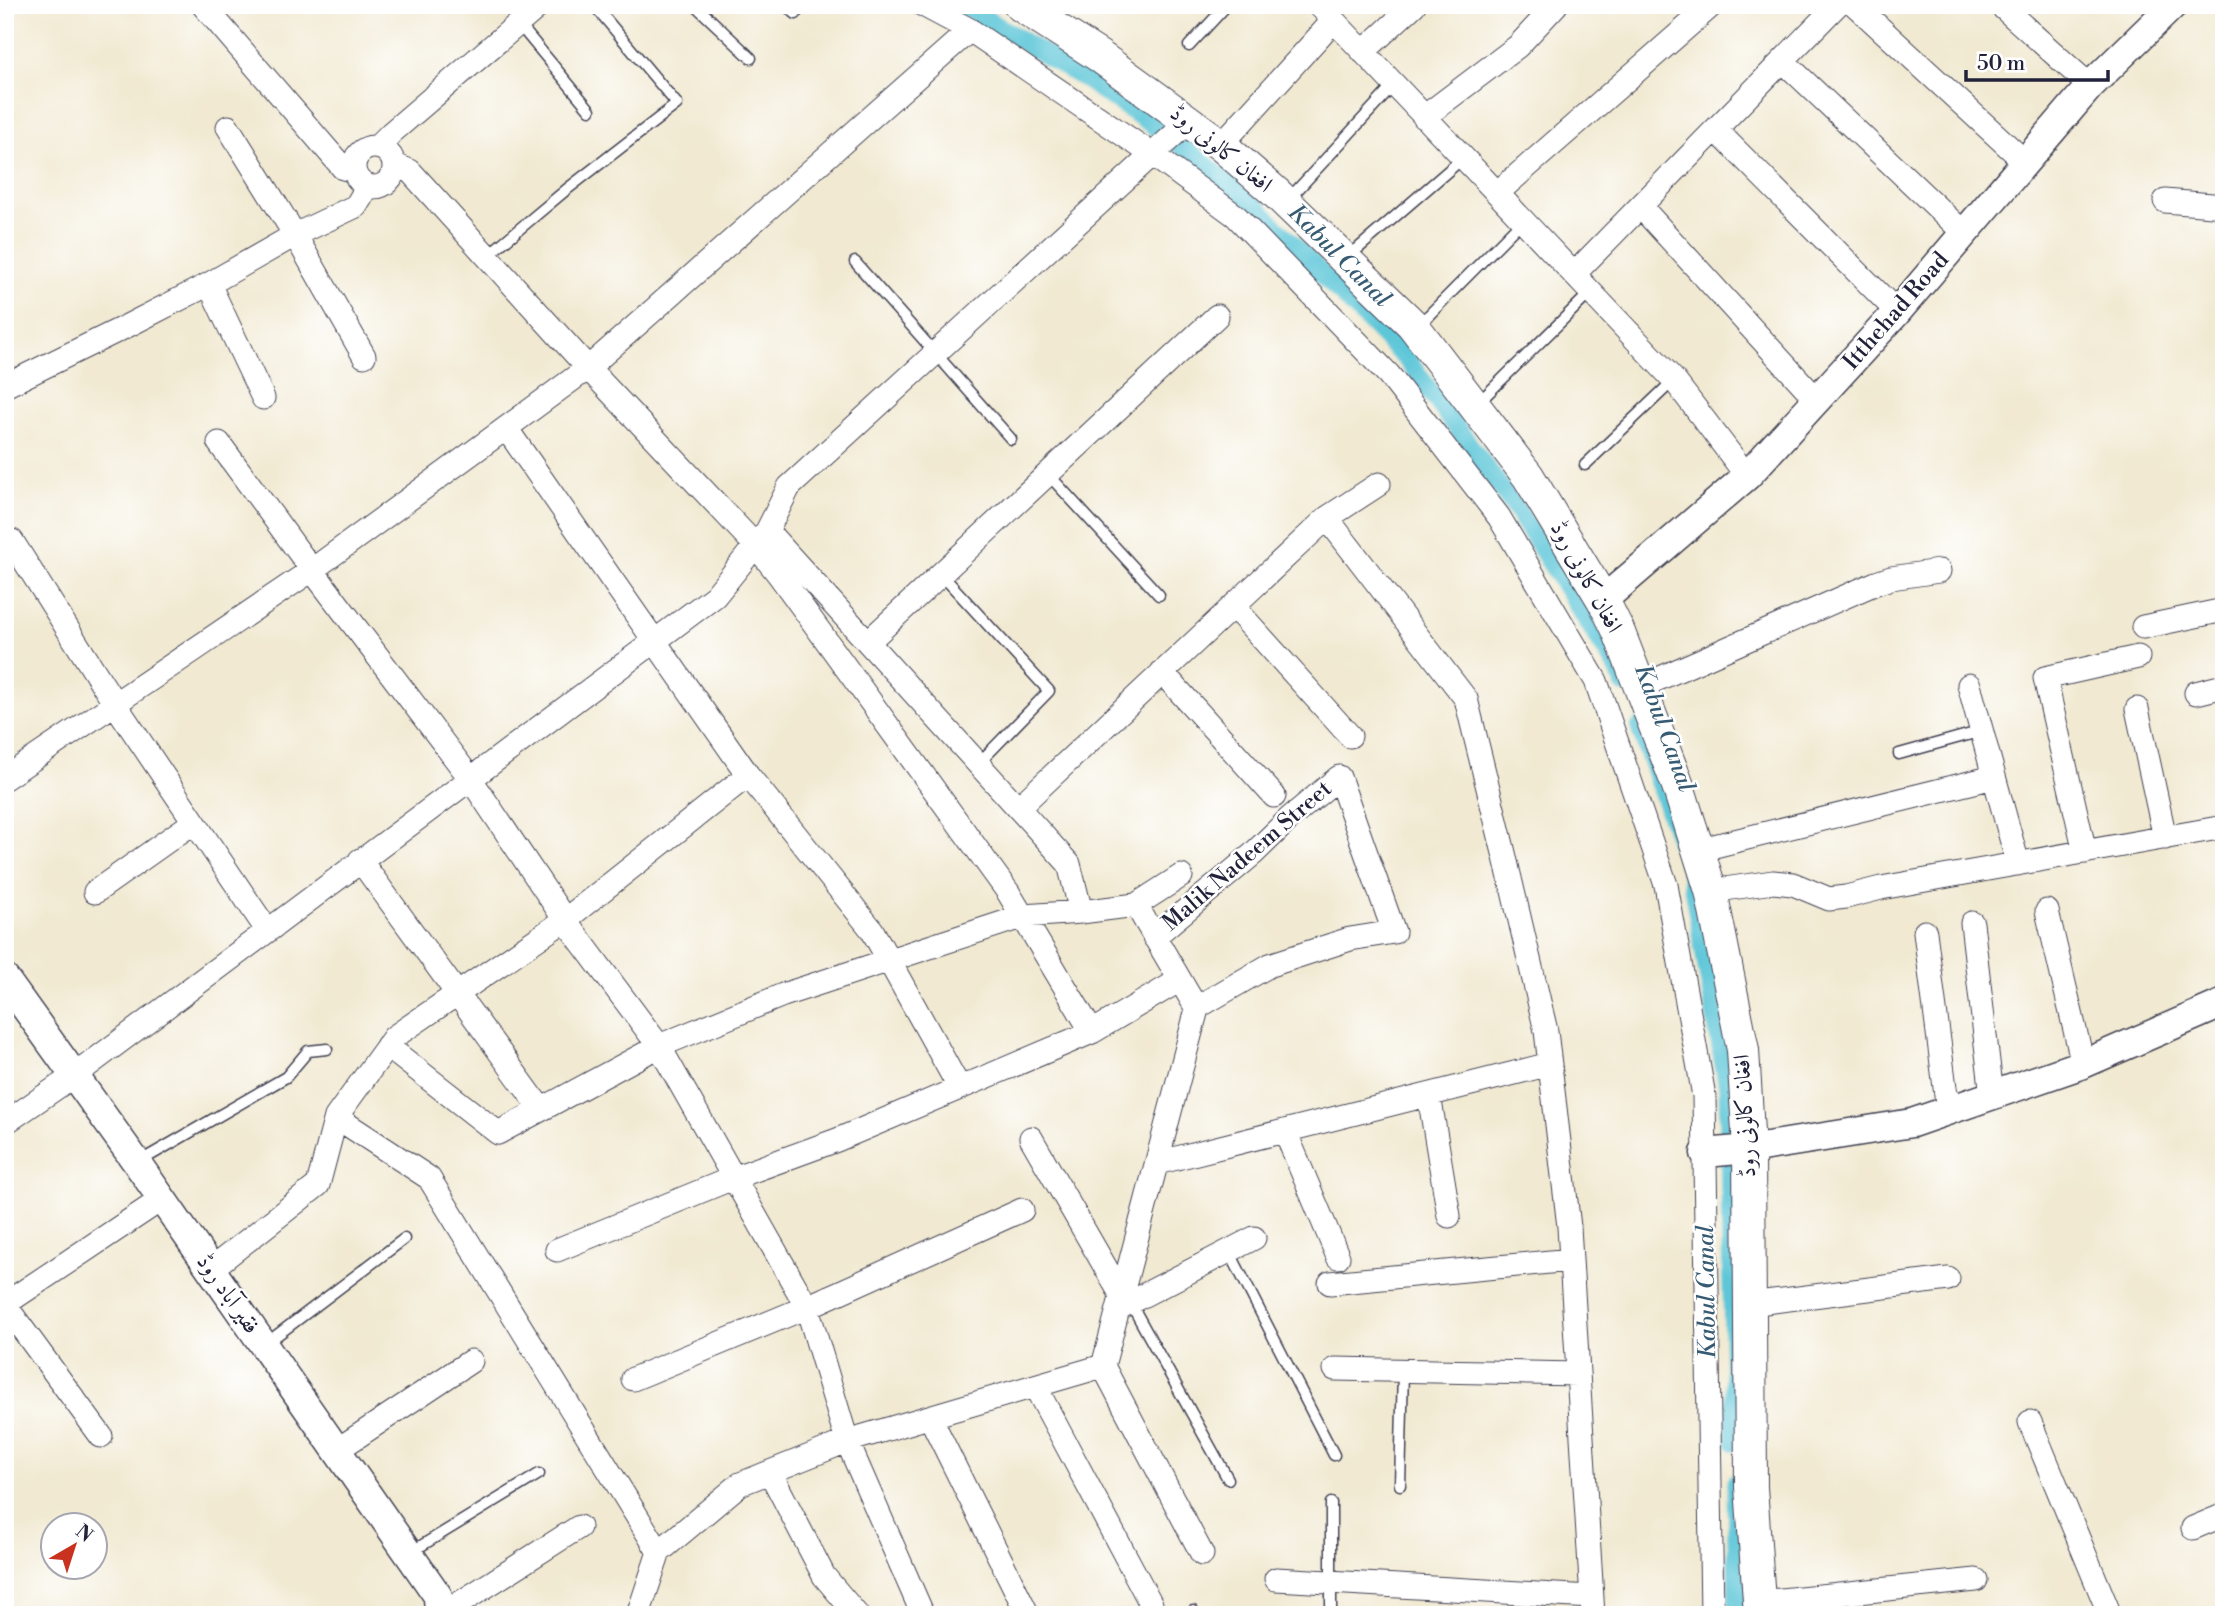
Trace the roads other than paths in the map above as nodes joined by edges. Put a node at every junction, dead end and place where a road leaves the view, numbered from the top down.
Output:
1 (540, 5) edge
2 (594, 5) edge
3 (695, 5) edge
4 (785, 5) edge
5 (923, 5) edge
6 (1227, 5) edge
7 (1414, 5) edge
8 (1556, 5) edge
9 (1712, 5) edge
10 (1837, 5) edge
11 (1855, 5) edge
12 (2000, 5) edge
13 (2166, 7) edge
14 (211, 8) edge
15 (1031, 8) edge
16 (1326, 13) edge
17 (796, 14) dead end
18 (517, 23) junction
19 (970, 30) junction
20 (1189, 46) dead end
21 (1363, 52) junction
22 (751, 58) dead end
23 (1783, 61) junction
24 (1394, 85) junction
25 (2090, 86) junction
26 (590, 110) dead end
27 (1424, 117) junction
28 (1186, 123) junction
29 (228, 127) dead end
30 (1716, 130) junction
31 (1221, 145) junction
32 (378, 146) junction
33 (1156, 153) junction
34 (1463, 158) junction
35 (2024, 161) junction
36 (395, 165) junction
37 (361, 179) junction
38 (1497, 193) junction
39 (2165, 201) dead end
40 (1286, 202) junction
41 (2224, 206) edge
42 (1641, 207) junction
43 (1523, 220) junction
44 (1964, 233) junction
45 (295, 235) junction
46 (487, 256) junction
47 (1345, 260) junction
48 (855, 262) dead end
49 (1574, 274) junction
50 (209, 284) junction
51 (1591, 292) junction
52 (1897, 312) junction
53 (1217, 316) dead end
54 (1415, 329) junction
55 (936, 354) junction
56 (364, 356) dead end
57 (588, 368) junction
58 (1674, 380) junction
59 (5, 386) edge
60 (263, 398) dead end
61 (1816, 400) junction
62 (1475, 407) junction
63 (506, 428) junction
64 (1011, 439) dead end
65 (219, 443) dead end
66 (1585, 465) dead end
67 (1048, 474) junction
68 (1746, 476) junction
69 (1379, 484) dead end
70 (1326, 517) junction
71 (761, 538) junction
72 (12, 541) dead end
73 (312, 570) junction
74 (1939, 571) dead end
75 (940, 574) junction
76 (1158, 595) dead end
77 (1603, 600) junction
78 (1233, 606) junction
79 (2224, 610) edge
80 (2143, 627) dead end
81 (654, 641) junction
82 (868, 642) junction
83 (2138, 657) dead end
84 (1162, 672) junction
85 (1969, 685) dead end
86 (2224, 686) edge
87 (1640, 687) junction
88 (2196, 693) dead end
89 (115, 704) junction
90 (2137, 709) dead end
91 (1982, 731) junction
92 (1350, 736) dead end
93 (1899, 754) dead end
94 (978, 764) junction
95 (748, 775) junction
96 (1994, 777) junction
97 (5, 778) edge
98 (470, 778) junction
99 (1274, 796) dead end
100 (1018, 808) junction
101 (194, 822) junction
102 (2224, 827) edge
103 (2165, 838) junction
104 (1698, 850) junction
105 (2085, 852) junction
106 (360, 860) junction
107 (2018, 864) junction
108 (1181, 876) dead end
109 (1711, 891) junction
110 (95, 892) dead end
111 (1136, 905) junction
112 (2047, 911) dead end
113 (1081, 912) junction
114 (1024, 916) junction
115 (565, 920) junction
116 (1972, 923) dead end
117 (267, 930) junction
118 (1925, 932) dead end
119 (1154, 937) junction
120 (889, 960) junction
121 (5, 979) edge
122 (1180, 980) junction
123 (456, 995) junction
124 (2221, 1007) edge
125 (1196, 1008) junction
126 (1092, 1032) junction
127 (387, 1046) junction
128 (659, 1046) junction
129 (327, 1049) dead end
130 (2083, 1064) junction
131 (1550, 1065) junction
132 (75, 1075) junction
133 (959, 1087) junction
134 (1429, 1095) junction
135 (1992, 1096) junction
136 (541, 1109) junction
137 (1948, 1111) junction
138 (336, 1117) junction
139 (5, 1123) edge
140 (1285, 1131) junction
141 (1031, 1138) dead end
142 (1749, 1149) junction
143 (1705, 1153) junction
144 (137, 1163) junction
145 (1157, 1163) junction
146 (733, 1178) junction
147 (162, 1199) junction
148 (1022, 1210) dead end
149 (1449, 1216) dead end
150 (1254, 1238) dead end
151 (404, 1239) dead end
152 (557, 1250) dead end
153 (1229, 1251) junction
154 (1338, 1257) dead end
155 (1571, 1260) junction
156 (211, 1269) junction
157 (1948, 1279) dead end
158 (1330, 1283) dead end
159 (1124, 1302) junction
160 (5, 1304) edge
161 (1749, 1304) junction
162 (807, 1307) junction
163 (264, 1345) junction
164 (471, 1361) dead end
165 (1103, 1366) junction
166 (1335, 1370) dead end
167 (1403, 1371) junction
168 (1578, 1374) junction
169 (633, 1379) dead end
170 (1035, 1386) junction
171 (930, 1417) junction
172 (2030, 1422) dead end
173 (100, 1436) dead end
174 (847, 1441) junction
175 (337, 1450) junction
176 (1334, 1455) dead end
177 (770, 1472) junction
178 (539, 1474) dead end
179 (1228, 1479) dead end
180 (1400, 1485) dead end
181 (1331, 1503) dead end
182 (2224, 1515) edge
183 (579, 1527) dead end
184 (2193, 1528) dead end
185 (659, 1552) junction
186 (408, 1554) junction
187 (1202, 1554) dead end
188 (1276, 1579) dead end
189 (1976, 1580) dead end
190 (1332, 1582) junction
191 (1151, 1604) dead end
192 (1592, 1606) edge
193 (1760, 1608) edge
194 (440, 1615) edge
195 (638, 1615) edge
196 (857, 1615) edge
197 (923, 1615) edge
198 (1028, 1615) edge
199 (1331, 1615) edge
200 (1712, 1615) edge
201 (2110, 1615) edge

1 - 18 street
2 - 46 lane
3 - 22 lane
4 - 17 lane
5 - 19 street
6 - 20 lane
7 - 21 street
8 - 27 street
9 - 38 street
10 - 23 street
11 - 35 street
12 - 25 street
13 - 25 street, Itthehad Road
14 - 37 street
15 - 28 main road, افغان کالونی روڈ
16 - 21 street
16 - 31 street
18 - 26 lane
18 - 32 street
19 - 33 street
19 - 57 street
21 - 24 street
23 - 30 street
23 - 44 street
24 - 27 street
24 - 40 lane
25 - 35 street, Itthehad Road
27 - 34 street
28 - 31 main road, افغان کالونی روڈ
28 - 33 street
29 - 45 street
30 - 42 street
30 - 52 street
31 - 40 main road, افغان کالونی روڈ
32 - 36 street
32 - 37 street
33 - 55 street
33 - 143 street
34 - 38 street
34 - 47 lane
35 - 44 street, Itthehad Road
36 - 37 street
36 - 46 street
37 - 45 street
38 - 43 street
39 - 41 street
40 - 47 main road, افغان کالونی روڈ
42 - 49 street
42 - 61 street
43 - 49 street
43 - 54 lane
44 - 52 street, Itthehad Road
45 - 50 street
45 - 56 street
46 - 57 street
47 - 54 main road, افغان کالونی روڈ
48 - 55 lane
49 - 51 street
50 - 59 street
50 - 60 street
51 - 58 street
51 - 62 lane
52 - 61 street, Itthehad Road
53 - 67 street
54 - 62 main road, افغان کالونی روڈ
55 - 64 lane
55 - 71 street
57 - 63 street
57 - 71 street
58 - 66 lane
58 - 68 street
61 - 68 street, Itthehad Road
62 - 77 main road, افغان کالونی روڈ
63 - 73 street
63 - 81 street
65 - 73 street
67 - 75 street
67 - 76 lane
68 - 77 street, Itthehad Road
69 - 70 street
70 - 78 street
70 - 131 street
71 - 81 street
71 - 82 street
71 - 114 street
72 - 89 street
73 - 89 street
73 - 98 street
74 - 87 street
75 - 82 street
75 - 94 lane
77 - 87 main road, افغان کالونی روڈ
78 - 84 street
78 - 92 street
79 - 80 street
81 - 95 street
81 - 98 street
82 - 94 street
83 - 105 street
84 - 99 street
84 - 100 street
85 - 91 street
86 - 88 street
87 - 104 main road, افغان کالونی روڈ
89 - 97 street
89 - 101 street
90 - 103 street
91 - 93 lane
91 - 96 street
94 - 100 street
95 - 115 street
95 - 120 street
96 - 104 street
96 - 107 street
98 - 106 street
98 - 115 street
100 - 113 street
101 - 110 street
101 - 117 street
102 - 103 street
103 - 105 street
104 - 109 main road, افغان کالونی روڈ
105 - 107 street
106 - 117 street
106 - 123 street
107 - 109 street
108 - 111 street
109 - 142 main road, افغان کالونی روڈ
111 - 113 street
111 - 119 street
112 - 130 street
113 - 114 street
114 - 120 street
114 - 126 street
115 - 123 street
115 - 128 street
116 - 135 street
117 - 132 street
118 - 137 street
119 - 122 street
119 - 125 street, Malik Nadeem Street
120 - 128 street
120 - 133 street
121 - 132 street, فقیر آباد روڈ
122 - 125 street
122 - 126 street
123 - 127 street
123 - 136 street
124 - 130 street
125 - 145 street
126 - 133 street
127 - 136 street
127 - 138 street
128 - 136 street
128 - 146 street
129 - 144 lane
130 - 135 street
131 - 134 street
131 - 155 street
132 - 139 street
132 - 144 street, فقیر آباد روڈ
133 - 146 street
134 - 140 street
134 - 149 street
135 - 137 street
137 - 142 street
138 - 156 street
138 - 185 street
140 - 145 street
140 - 154 street
141 - 159 street
142 - 143 street
142 - 161 main road, افغان کالونی روڈ
143 - 200 street
144 - 147 street, فقیر آباد روڈ
145 - 159 street
146 - 152 street
146 - 162 street
147 - 156 street, فقیر آباد روڈ
147 - 160 street
148 - 162 street
150 - 153 street
151 - 163 lane
153 - 159 street
153 - 176 lane
155 - 158 street
155 - 168 street
156 - 163 street, فقیر آباد روڈ
157 - 161 street
159 - 165 street
159 - 179 lane
160 - 173 street
161 - 193 main road, افغان کالونی روڈ
162 - 169 street
162 - 174 street
163 - 175 street, فقیر آباد روڈ
164 - 175 street
165 - 170 street
165 - 187 street
166 - 167 street
167 - 168 street
167 - 180 lane
168 - 192 street
170 - 171 street
170 - 191 street
171 - 174 street
171 - 198 street
172 - 201 street
174 - 177 street
174 - 197 street
175 - 186 street, فقیر آباد روڈ
177 - 185 street
177 - 196 street
178 - 186 lane
181 - 190 lane
182 - 184 street
183 - 194 street
185 - 195 street
186 - 194 street, فقیر آباد روڈ
188 - 190 street
189 - 193 street
190 - 192 street
190 - 199 lane

